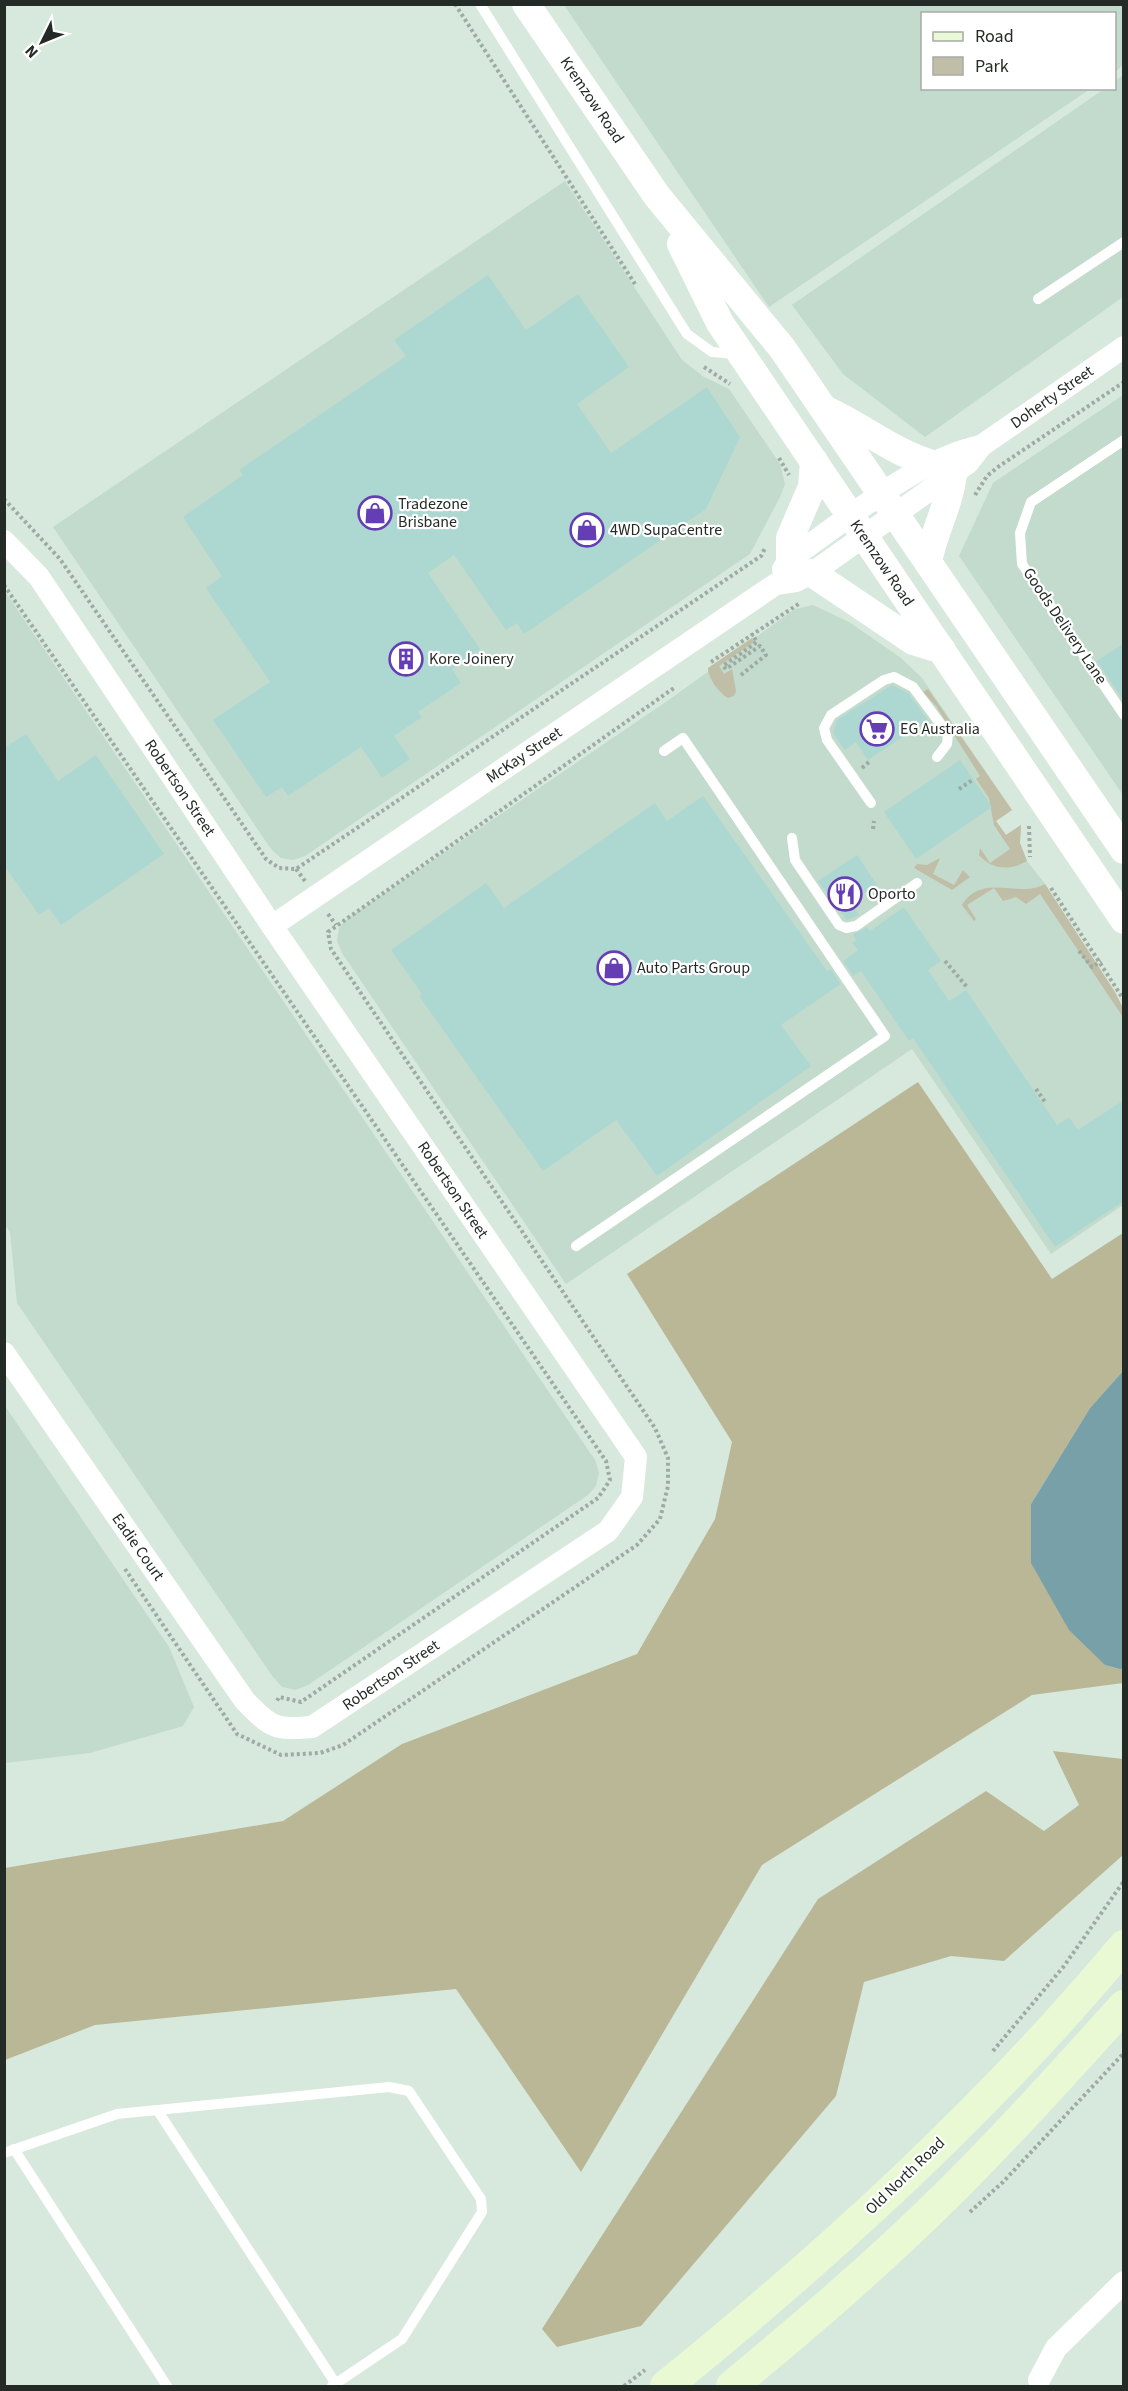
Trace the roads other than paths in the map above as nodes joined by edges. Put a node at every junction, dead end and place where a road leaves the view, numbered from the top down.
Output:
1 (480, 4) edge
2 (526, 4) edge
3 (657, 196) junction
4 (1124, 242) edge
5 (1038, 299) dead end
6 (1124, 348) edge
7 (742, 354) junction
8 (822, 408) junction
9 (1124, 440) edge
10 (814, 461) junction
11 (942, 469) junction
12 (888, 505) junction
13 (858, 527) junction
14 (4, 541) edge
15 (928, 562) junction
16 (801, 566) junction
17 (942, 650) junction
18 (1124, 715) edge
19 (664, 751) dead end
20 (937, 758) dead end
21 (871, 803) dead end
22 (792, 838) dead end
23 (1124, 850) edge
24 (917, 883) dead end
25 (1124, 920) edge
26 (272, 926) junction
27 (576, 1246) dead end
28 (4, 1353) edge
29 (283, 1729) joint
30 (1124, 1946) edge
31 (1124, 2006) edge
32 (158, 2111) junction
33 (9, 2151) edge
34 (1124, 2282) edge
35 (660, 2374) edge
36 (1038, 2384) edge
37 (334, 2385) edge
38 (167, 2386) edge
39 (732, 2386) edge

1 - 7 lane
2 - 3 street, Kremzow Road
3 - 7 street, Kremzow Road
3 - 8 street, Kremzow Road
4 - 5 lane
6 - 11 street, Doherty Street
7 - 10 street, Kremzow Road
8 - 11 street
8 - 12 street, Kremzow Road
9 - 18 lane, Goods Delivery Lane
10 - 13 street, Kremzow Road
10 - 16 street
11 - 12 street, Doherty Street
11 - 15 street
12 - 13 street, McKay Street
12 - 15 street, Kremzow Road
13 - 16 street, McKay Street
13 - 17 street, Kremzow Road
14 - 26 street, Robertson Street
15 - 23 street, Kremzow Road
16 - 17 street
16 - 26 street, McKay Street
17 - 25 street, Kremzow Road
19 - 27 lane
20 - 21 lane
22 - 24 lane
26 - 29 street, Robertson Street
28 - 29 street, Eadie Court
30 - 35 main road, Old North Road
31 - 39 main road
32 - 33 lane
32 - 37 lane
32 - 37 lane
33 - 38 lane
34 - 36 street

